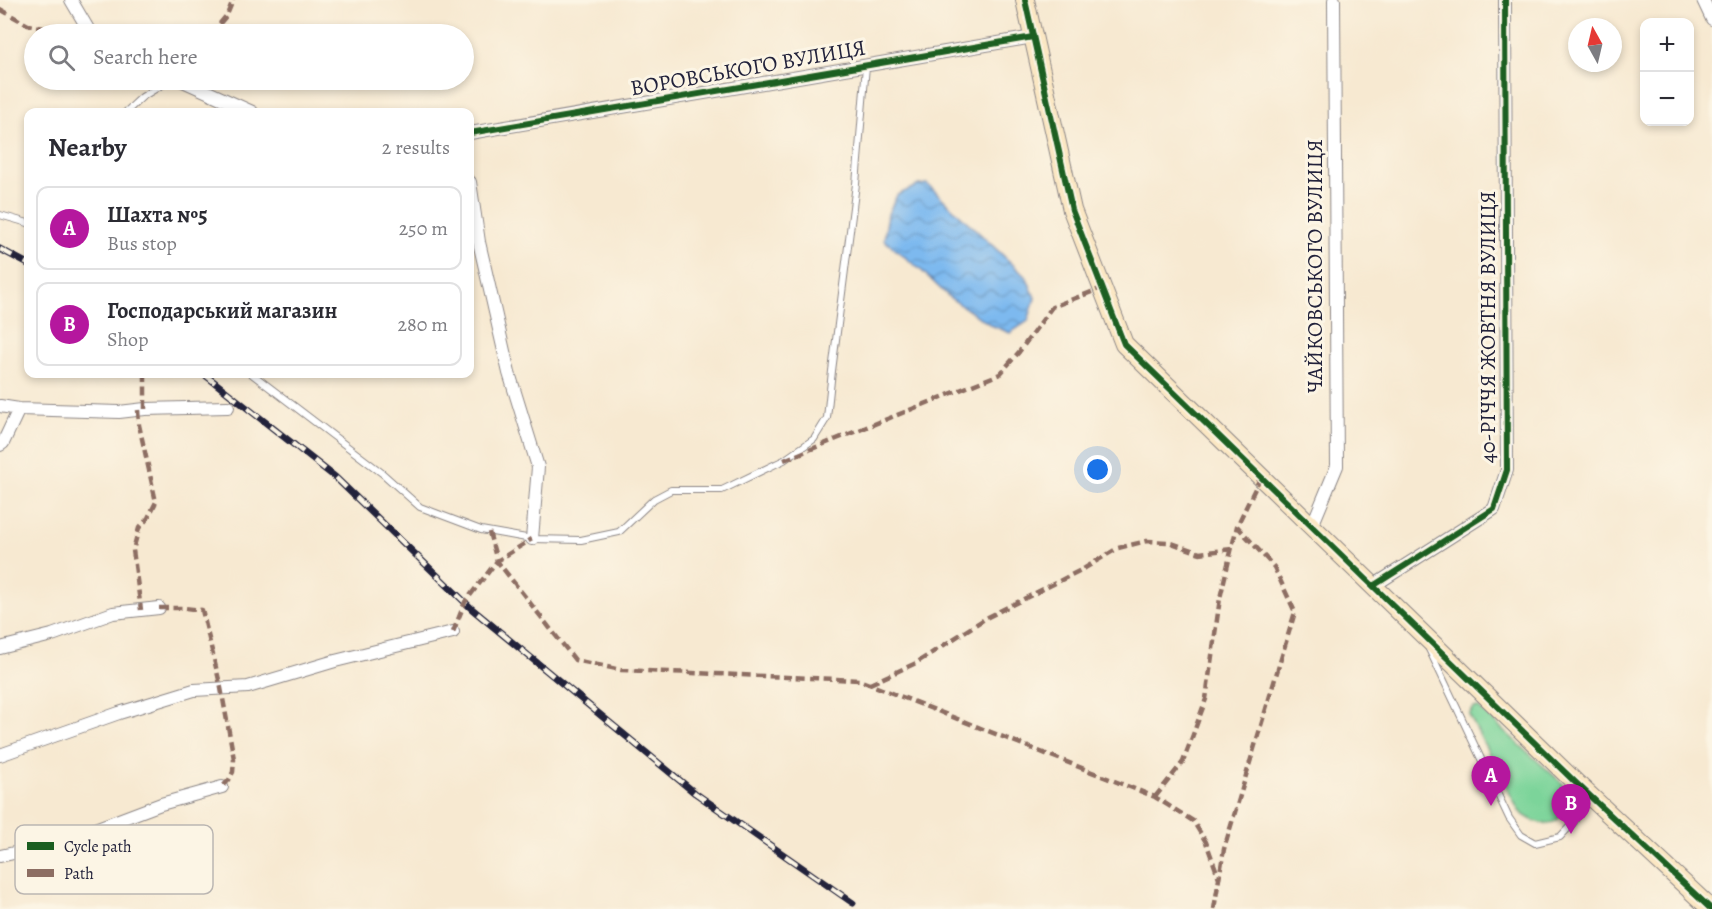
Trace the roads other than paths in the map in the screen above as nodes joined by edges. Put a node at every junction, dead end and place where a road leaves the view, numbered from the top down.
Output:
1 (71, 0) edge
2 (1025, 0) edge
3 (1334, 0) edge
4 (1505, 0) edge
5 (1703, 0) edge
6 (1712, 19) edge
7 (85, 24) edge
8 (1034, 37) junction
9 (867, 66) junction
10 (154, 90) edge
11 (203, 90) edge
12 (130, 108) edge
13 (243, 108) edge
14 (474, 132) edge
15 (474, 209) edge
16 (0, 215) edge
17 (24, 222) edge
18 (257, 378) edge
19 (0, 406) edge
20 (228, 406) dead end
21 (19, 409) junction
22 (0, 445) edge
23 (1312, 526) junction
24 (532, 539) junction
25 (1373, 586) junction
26 (159, 608) dead end
27 (453, 632) dead end
28 (1421, 632) junction
29 (0, 648) edge
30 (0, 755) edge
31 (1576, 783) junction
32 (222, 787) dead end
33 (105, 825) edge
34 (15, 853) edge
35 (0, 856) edge
36 (1711, 909) edge

1 - 7 street
2 - 8 street
3 - 23 street, ЧАЙКОВСЬКОГО ВУЛИЦЯ
4 - 25 street, 40-РІЧЧЯ ЖОВТНЯ ВУЛИЦЯ
5 - 6 street
8 - 9 street, ВОРОВСЬКОГО ВУЛИЦЯ
8 - 23 street
9 - 14 street, ВОРОВСЬКОГО ВУЛИЦЯ
9 - 24 lane
10 - 12 lane
11 - 13 street
15 - 24 street
16 - 17 lane
18 - 24 lane
19 - 21 street
20 - 21 street
21 - 22 street
23 - 25 street
25 - 28 street
26 - 29 street
27 - 30 street
28 - 31 street
28 - 31 lane
31 - 36 street
32 - 33 street
34 - 35 street

